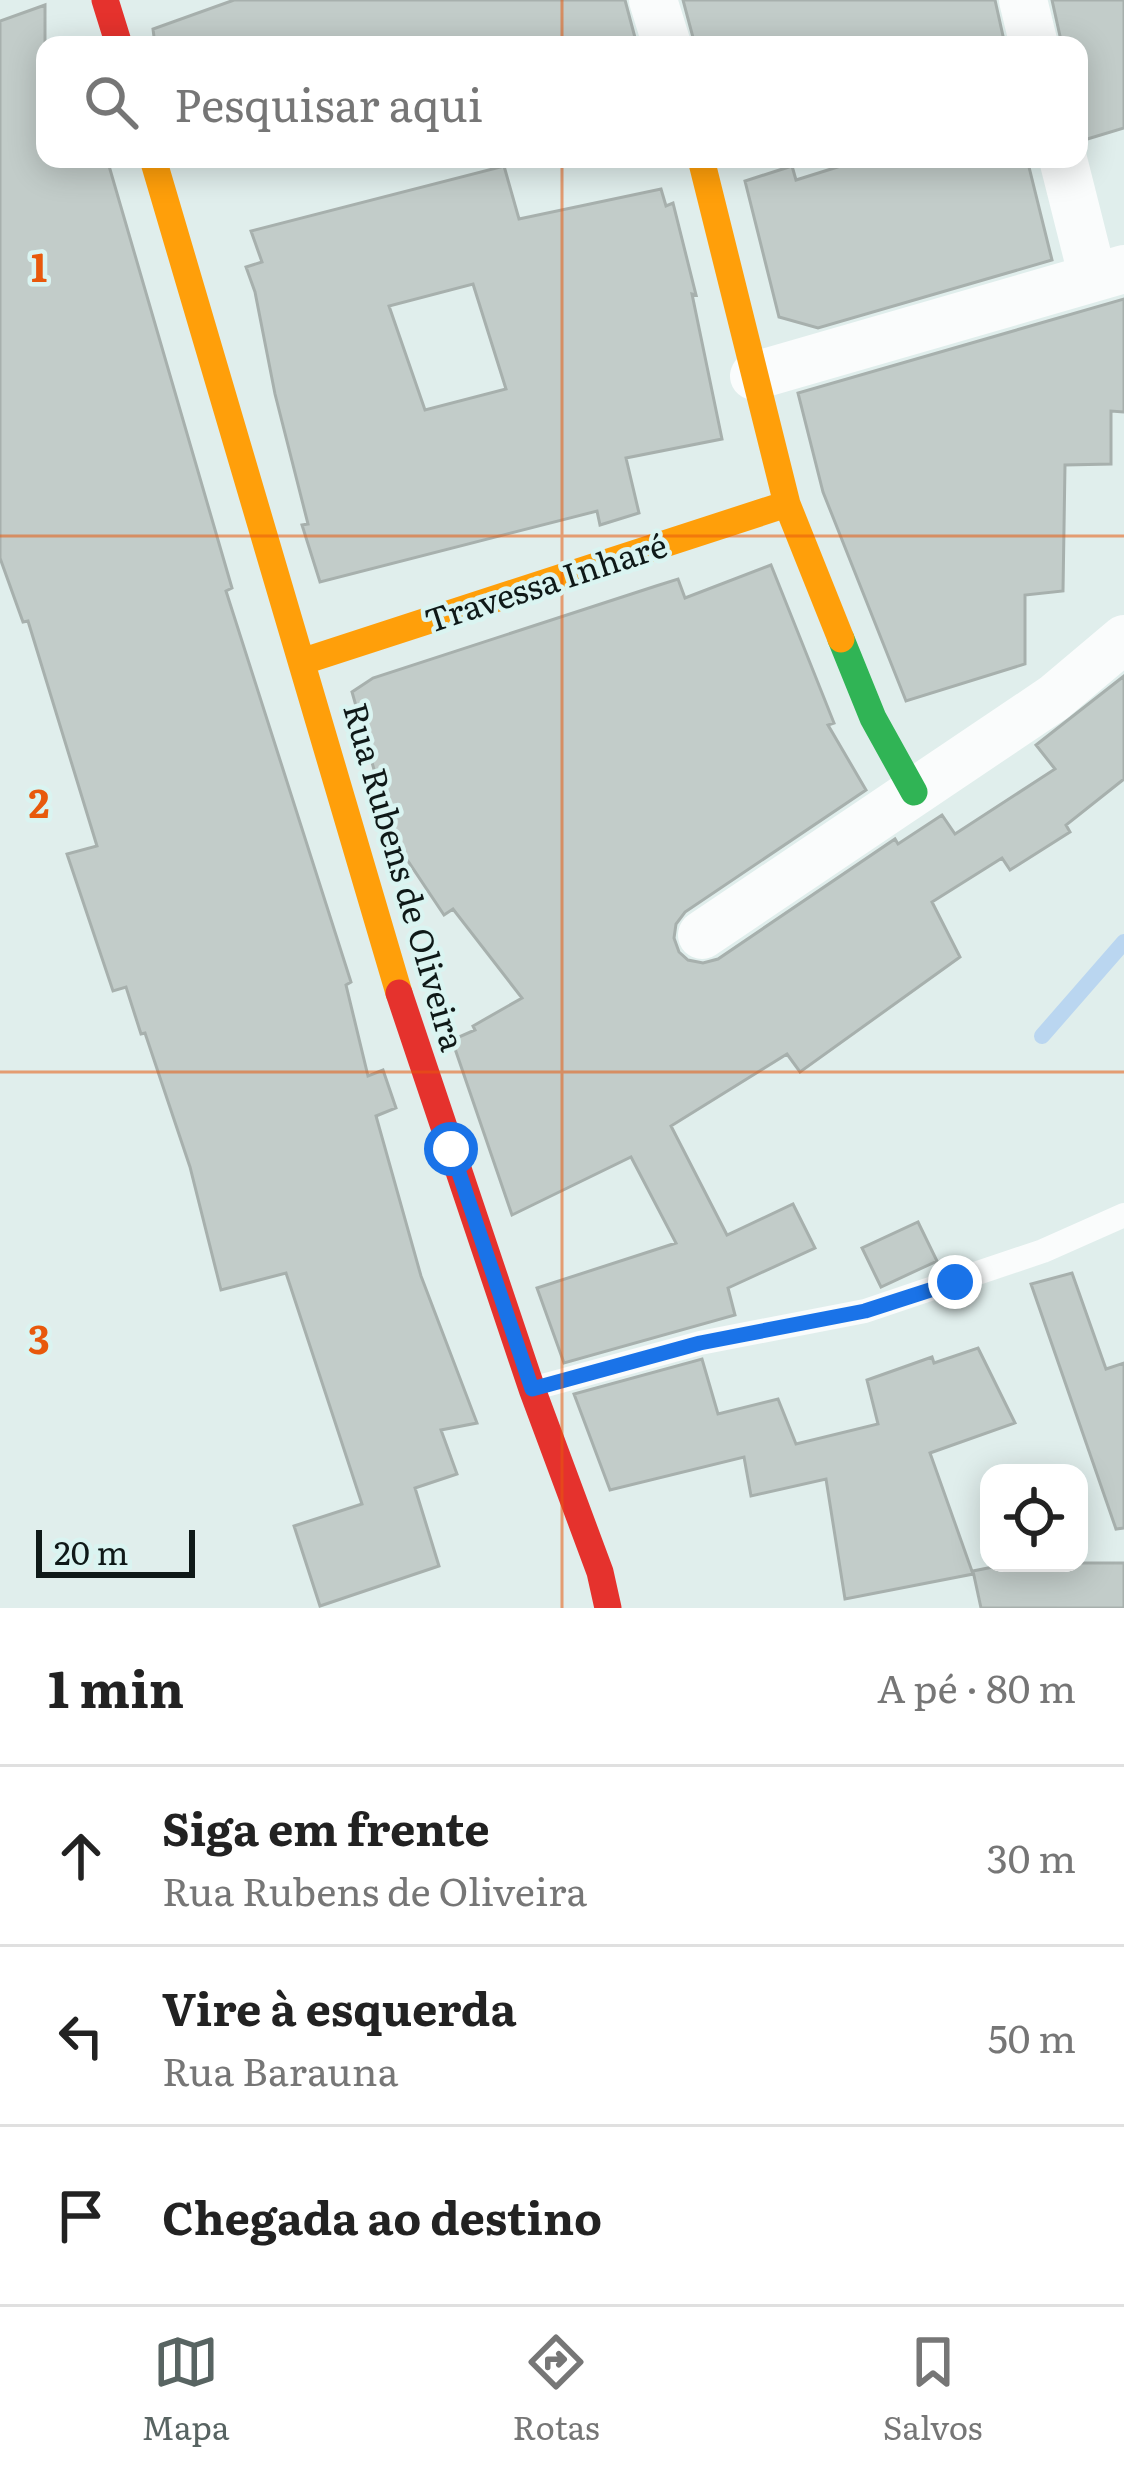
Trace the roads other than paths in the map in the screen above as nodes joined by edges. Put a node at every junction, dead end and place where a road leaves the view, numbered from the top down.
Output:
1 (106, 0) edge
2 (653, 0) edge
3 (1023, 0) edge
4 (116, 36) edge
5 (664, 36) edge
6 (1032, 36) edge
7 (156, 168) edge
8 (702, 168) edge
9 (1067, 168) edge
10 (1108, 273) edge
11 (754, 376) junction
12 (787, 504) junction
13 (1124, 639) edge
14 (304, 661) junction
15 (914, 792) junction
16 (702, 935) dead end
17 (1124, 1215) edge
18 (532, 1389) junction
19 (608, 1608) edge

1 - 4 street
2 - 5 street
3 - 6 street
7 - 14 street, Rua Rubens de Oliveira
8 - 11 street
9 - 10 street
10 - 11 street
11 - 12 street
12 - 14 street, Travessa Inharé
12 - 15 street
13 - 15 street
14 - 18 street, Rua Rubens de Oliveira
15 - 16 street
17 - 18 lane
18 - 19 street, Rua Rubens de Oliveira

